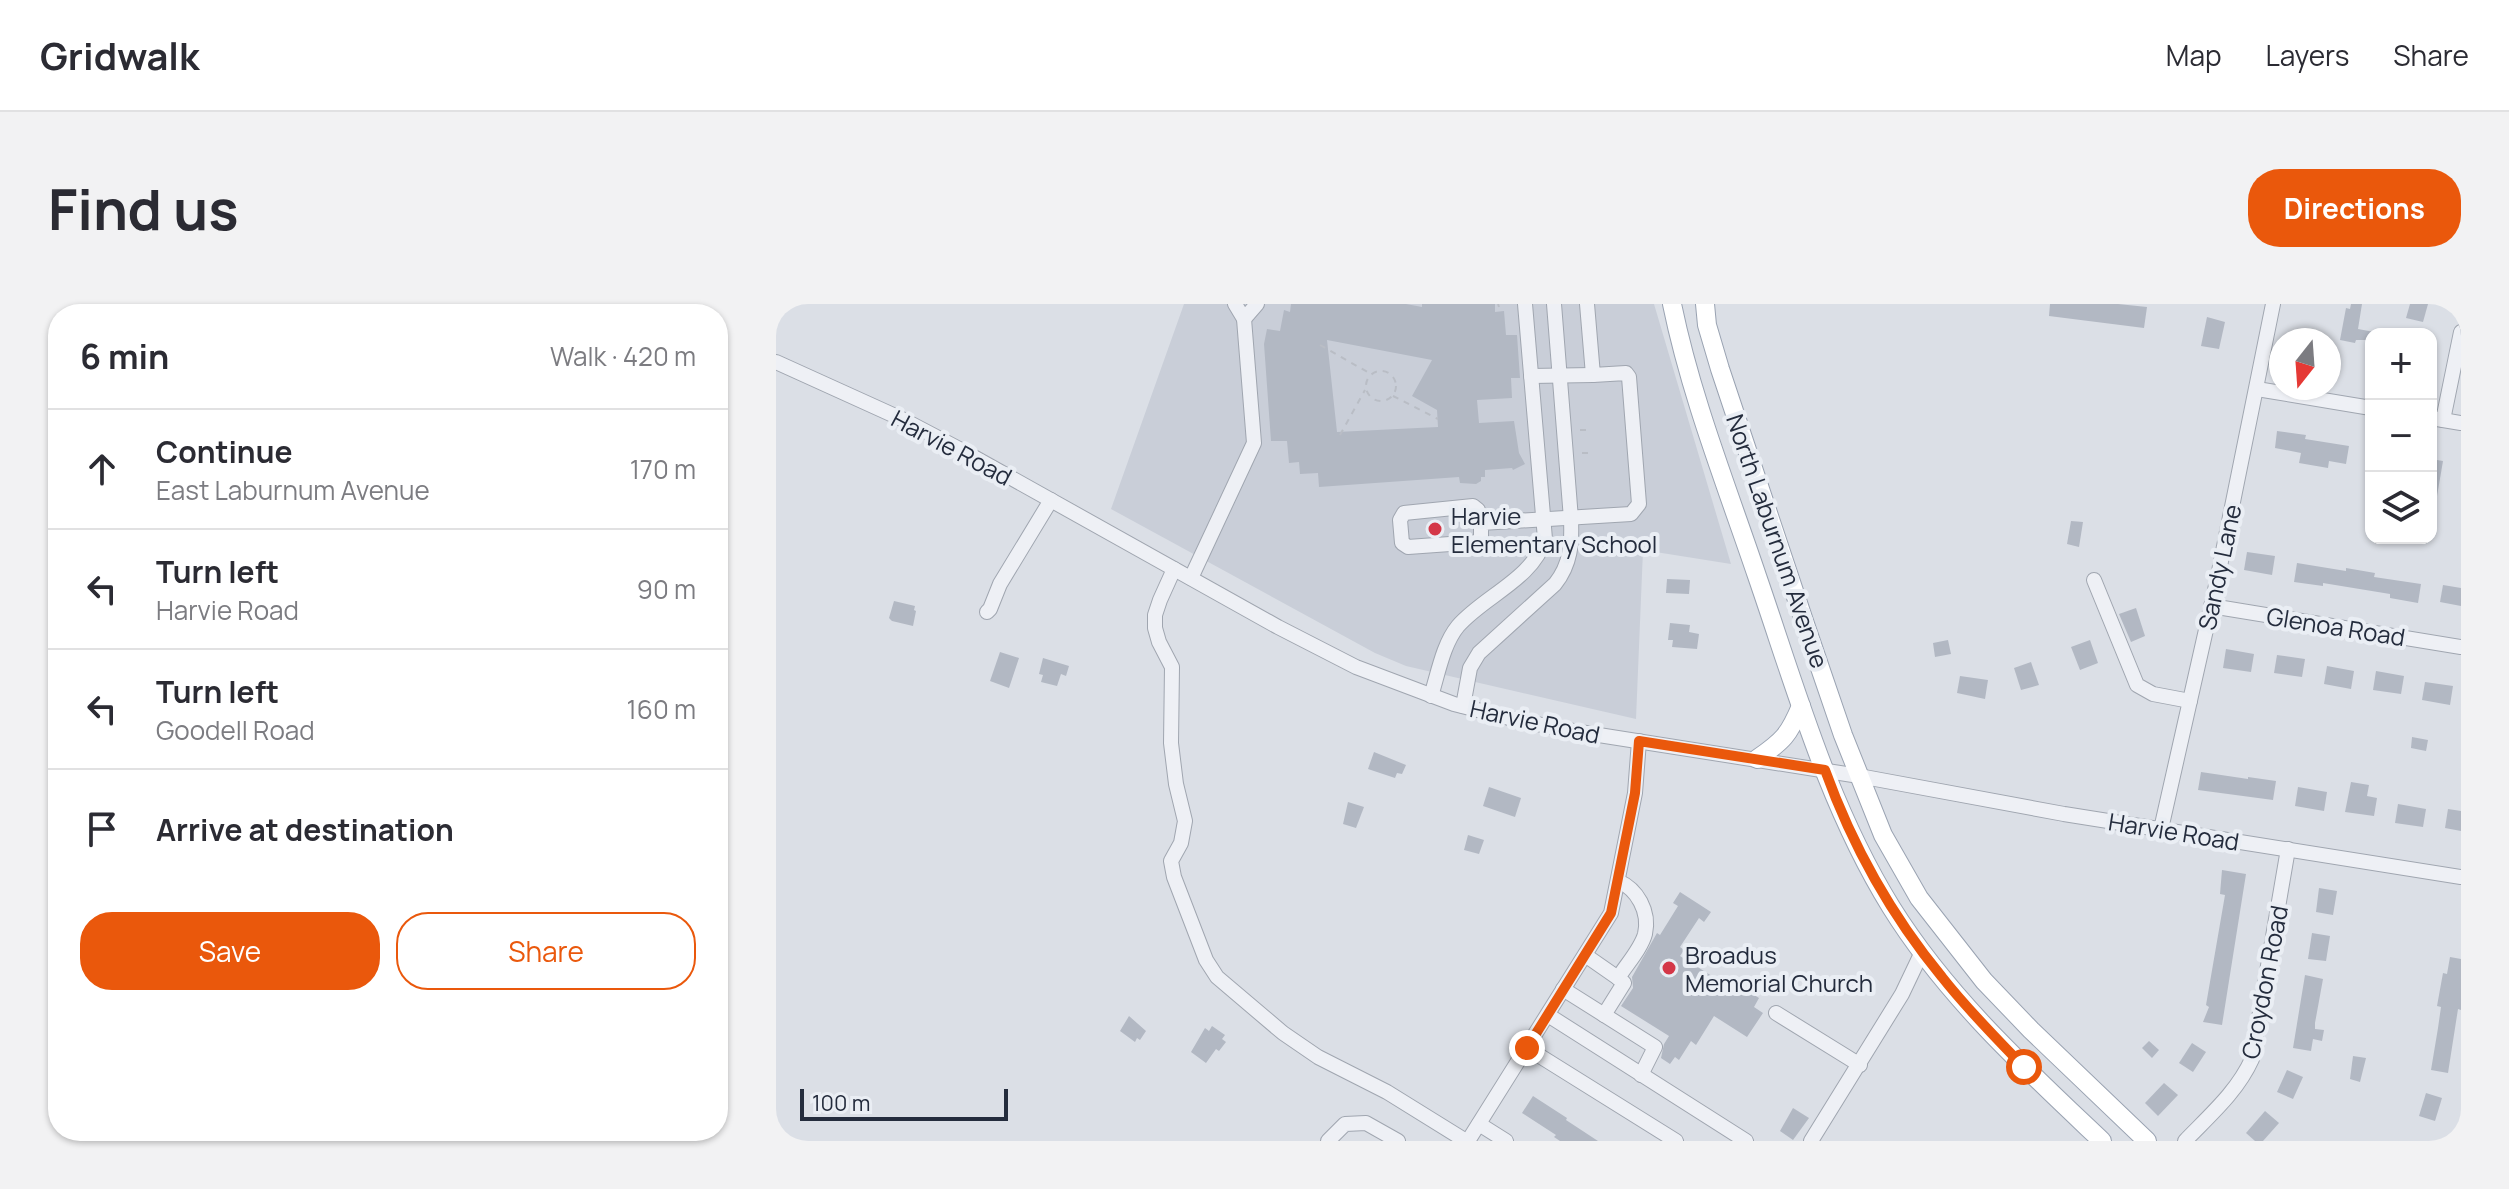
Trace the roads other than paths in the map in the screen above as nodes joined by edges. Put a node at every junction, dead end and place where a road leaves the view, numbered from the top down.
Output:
1 (1235, 304) edge
2 (1257, 304) edge
3 (1525, 304) edge
4 (1554, 304) edge
5 (1587, 304) edge
6 (1672, 304) edge
7 (1705, 304) edge
8 (2273, 304) edge
9 (1244, 319) junction
10 (2461, 332) edge
11 (776, 362) edge
12 (1593, 375) junction
13 (1531, 376) junction
14 (1559, 376) junction
15 (2257, 389) junction
16 (2365, 407) edge
17 (2437, 419) edge
18 (2461, 423) edge
19 (1051, 500) junction
20 (1571, 519) junction
21 (1545, 520) junction
22 (1481, 523) junction
23 (1174, 569) junction
24 (1191, 578) junction
25 (2094, 580) dead end
26 (2211, 606) junction
27 (987, 612) dead end
28 (2461, 647) edge
29 (1431, 696) junction
30 (2190, 701) junction
31 (1463, 706) junction
32 (1801, 706) junction
33 (1639, 741) junction
34 (1757, 759) junction
35 (1825, 770) junction
36 (1859, 776) junction
37 (2161, 829) junction
38 (2288, 849) junction
39 (2461, 877) edge
40 (1618, 881) junction
41 (1922, 952) junction
42 (1585, 955) junction
43 (1618, 978) junction
44 (1563, 989) junction
45 (1776, 1013) dead end
46 (1548, 1015) junction
47 (1604, 1015) junction
48 (1527, 1048) junction
49 (1860, 1065) junction
50 (1641, 1075) junction
51 (1479, 1124) junction
52 (1328, 1141) edge
53 (1398, 1141) edge
54 (1467, 1141) edge
55 (1506, 1141) edge
56 (1676, 1141) edge
57 (1746, 1141) edge
58 (1811, 1141) edge
59 (2102, 1141) edge
60 (2147, 1141) edge
61 (2185, 1141) edge

1 - 9 street
2 - 9 street
3 - 13 street
4 - 14 street
5 - 12 street
6 - 32 main road, North Laburnum Avenue
7 - 36 main road, North Laburnum Avenue
8 - 15 street, Sandy Lane
9 - 24 street
10 - 17 street
11 - 19 street, Harvie Road
12 - 14 street
12 - 20 street
13 - 14 street
13 - 21 street
14 - 20 street
15 - 16 street
15 - 26 street, Sandy Lane
17 - 18 street
19 - 23 street, Harvie Road
19 - 27 street
20 - 21 street
20 - 31 street
21 - 22 street
21 - 29 street
22 - 22 street
23 - 24 street, Harvie Road
23 - 54 street
24 - 29 street, Harvie Road
25 - 30 street
26 - 28 street, Glenoa Road
26 - 30 street, Sandy Lane
29 - 31 street, Harvie Road
30 - 37 street, Sandy Lane
31 - 33 street, Harvie Road
32 - 34 main road
32 - 35 main road, North Laburnum Avenue
33 - 34 street, Harvie Road
33 - 40 street
34 - 35 street, Harvie Road
35 - 36 street, Harvie Road
35 - 41 main road, North Laburnum Avenue
36 - 37 street, Harvie Road
36 - 60 main road, North Laburnum Avenue
37 - 38 street, Harvie Road
38 - 39 street, Harvie Road
38 - 61 street, Croydon Road
40 - 42 street
40 - 43 street
41 - 49 street
41 - 59 main road, North Laburnum Avenue
42 - 43 street
42 - 44 street
43 - 47 street
44 - 46 street
44 - 47 street
45 - 49 street
46 - 48 street
46 - 50 street
47 - 50 street
48 - 51 street
48 - 56 street
49 - 58 street
50 - 57 street
51 - 54 street
51 - 55 street
52 - 53 street

